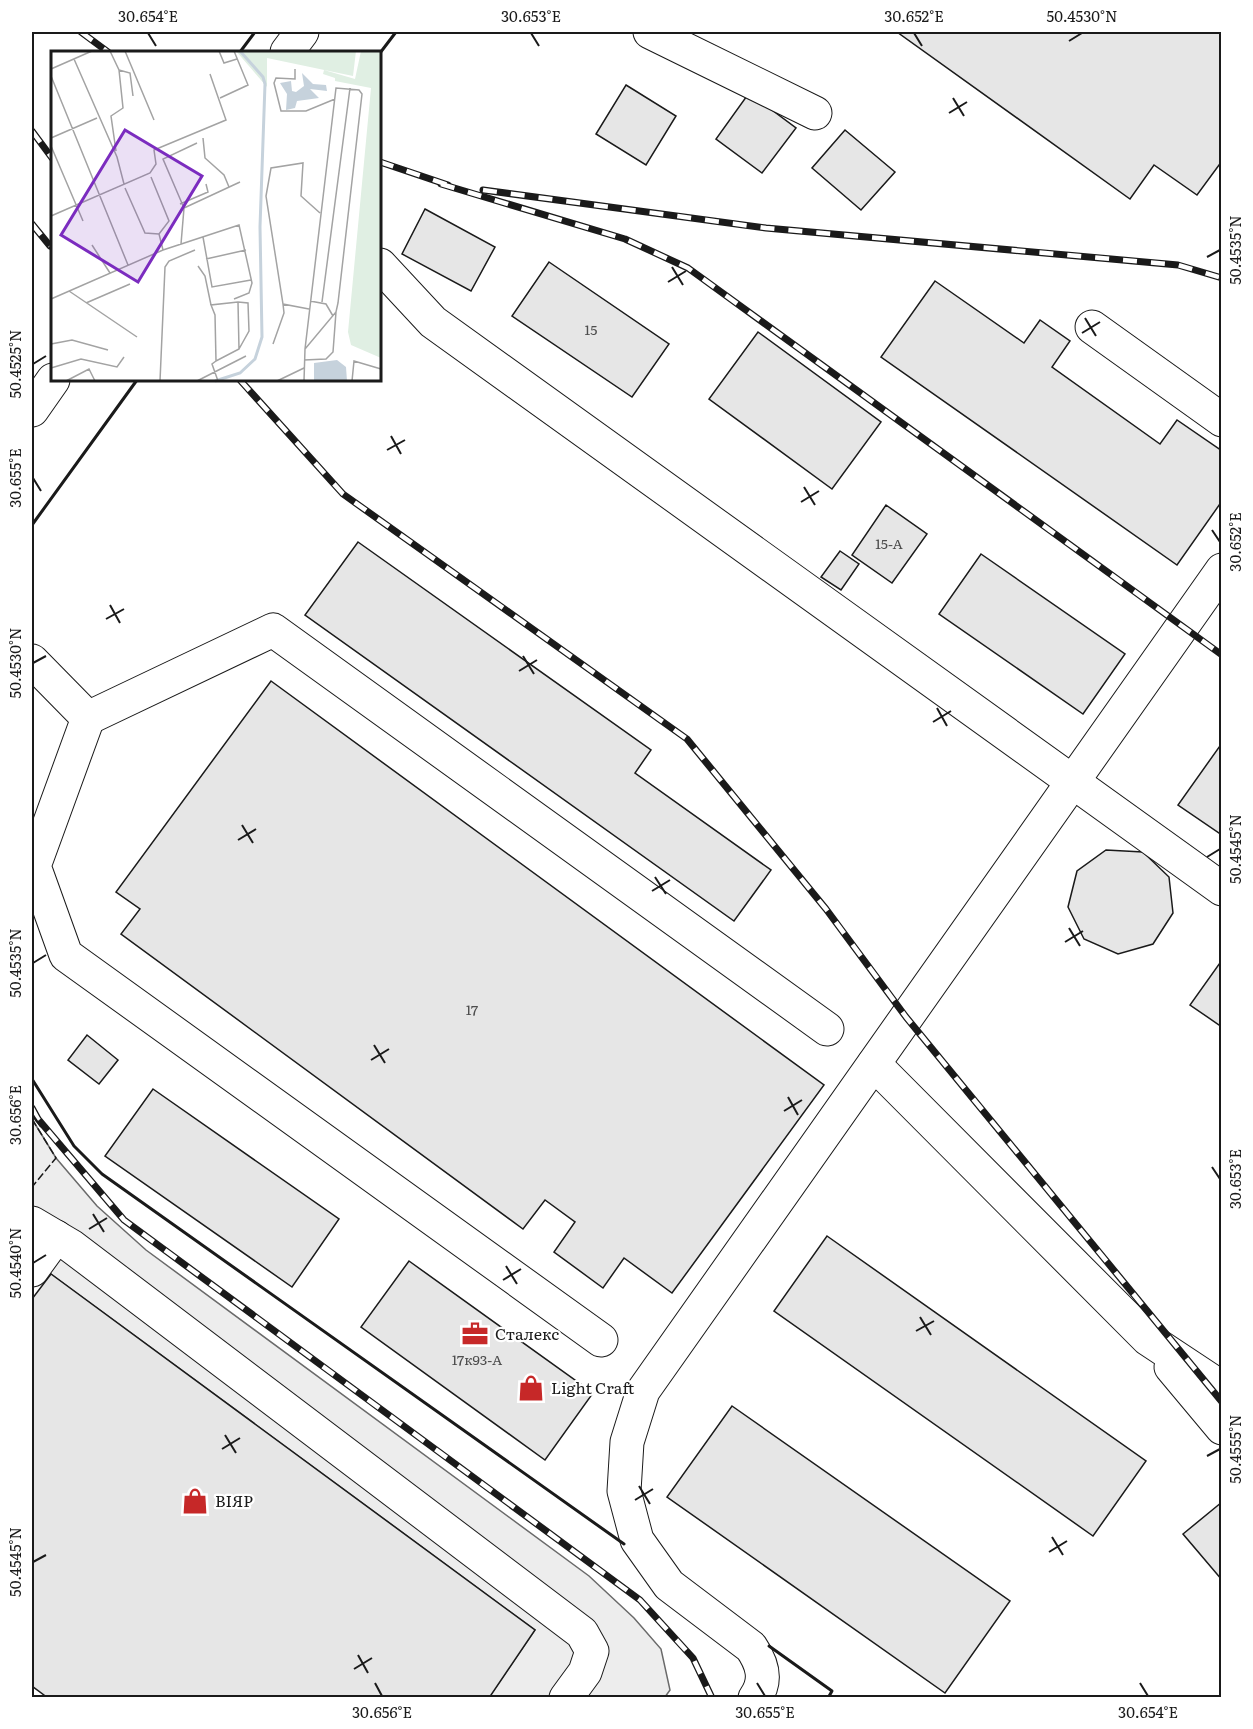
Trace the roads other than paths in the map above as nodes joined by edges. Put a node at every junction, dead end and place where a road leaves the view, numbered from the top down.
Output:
1 (302, 32) edge
2 (651, 32) edge
3 (288, 51) edge
4 (815, 113) dead end
5 (381, 266) edge
6 (1092, 327) dead end
7 (52, 381) edge
8 (32, 410) edge
9 (1221, 420) edge
10 (1221, 570) edge
11 (32, 661) edge
12 (88, 718) junction
13 (1072, 782) junction
14 (1221, 889) edge
15 (827, 1029) dead end
16 (874, 1064) junction
17 (44, 1230) edge
18 (32, 1270) edge
19 (1148, 1339) junction
20 (601, 1340) dead end
21 (1221, 1388) edge
22 (1221, 1428) edge
23 (566, 1698) edge
24 (755, 1698) edge

1 - 3 street
2 - 4 street
5 - 13 street
6 - 9 street
7 - 8 street
10 - 13 street
11 - 12 street
12 - 15 street
12 - 20 street
13 - 14 street
13 - 16 street
16 - 19 street
16 - 24 street
17 - 18 street
17 - 23 street
19 - 21 street
19 - 22 street

